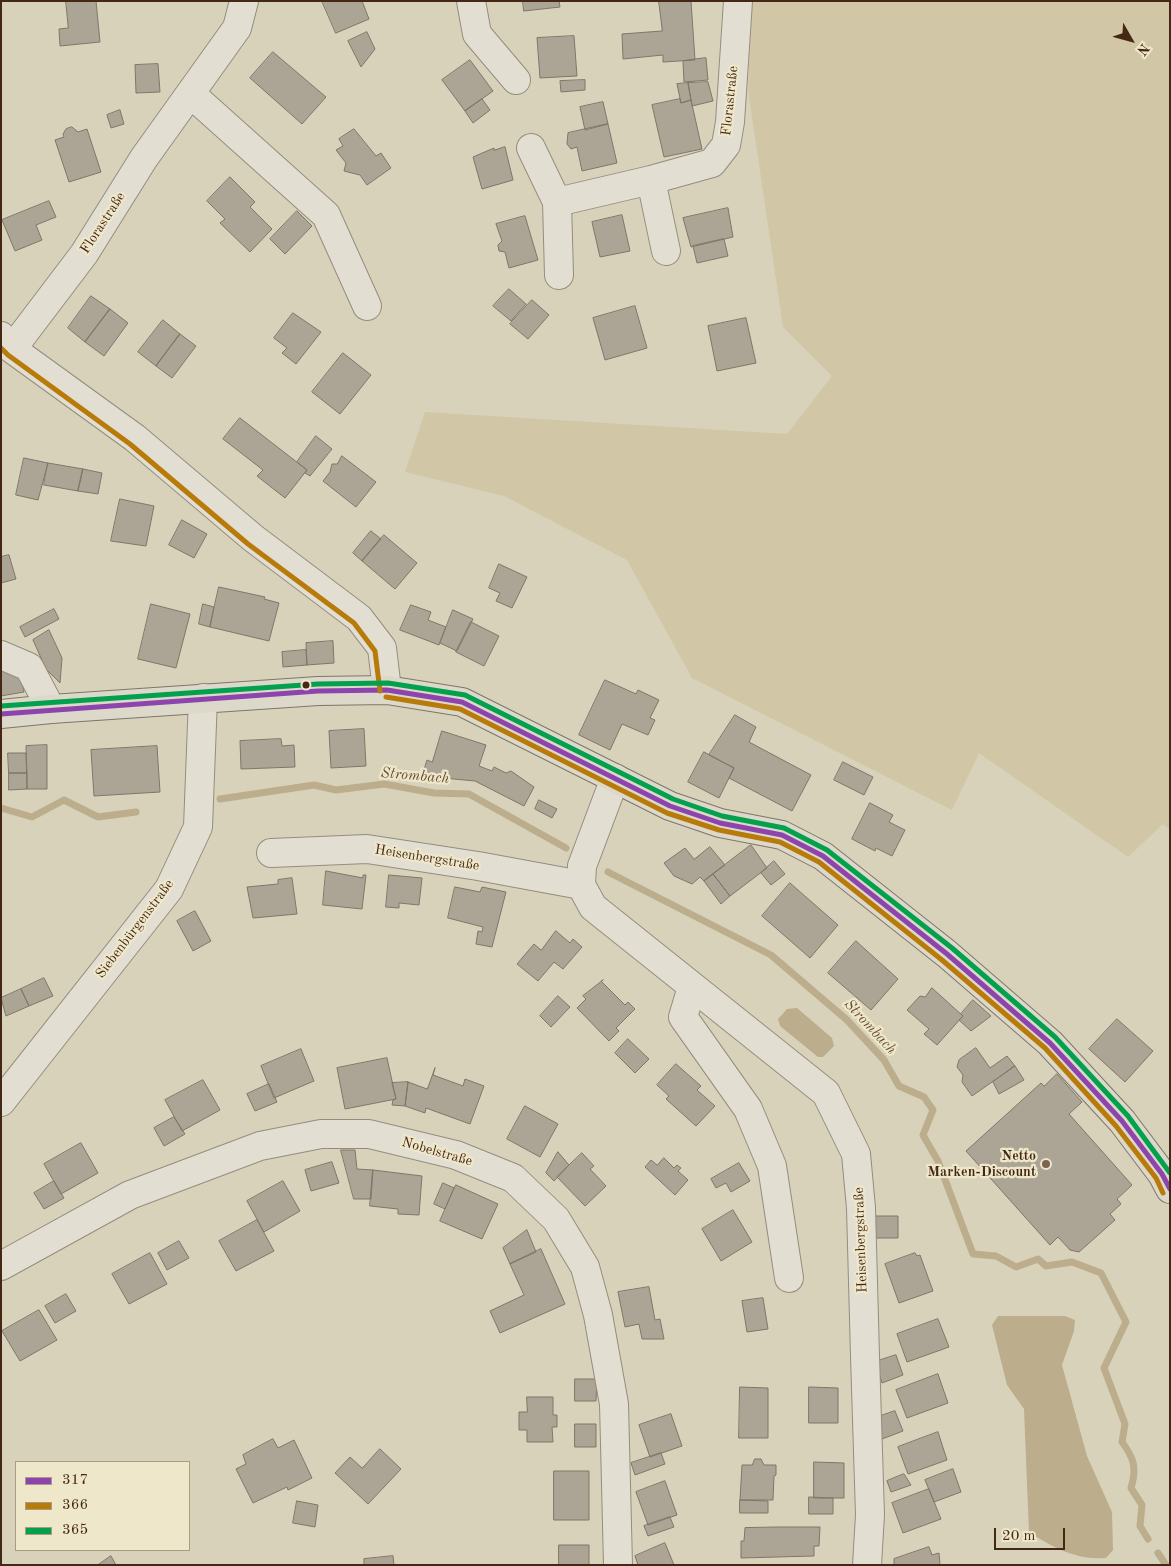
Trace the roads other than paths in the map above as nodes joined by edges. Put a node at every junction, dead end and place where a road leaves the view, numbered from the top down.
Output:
1 (244, 1) edge
2 (471, 1) edge
3 (738, 1) edge
4 (516, 80) dead end
5 (191, 94) junction
6 (531, 148) dead end
7 (651, 180) junction
8 (556, 202) junction
9 (666, 250) dead end
10 (559, 275) dead end
11 (367, 306) dead end
12 (7, 343) edge
13 (1, 655) edge
14 (388, 690) junction
15 (203, 698) junction
16 (51, 709) junction
17 (1, 714) edge
18 (615, 778) junction
19 (271, 853) dead end
20 (581, 885) junction
21 (692, 987) junction
22 (1, 1102) edge
23 (1170, 1189) edge
24 (1, 1266) edge
25 (790, 1278) dead end
26 (618, 1565) edge
27 (867, 1565) edge

1 - 5 street, Florastraße
2 - 4 street
3 - 7 street, Florastraße
5 - 11 street
5 - 12 street, Florastraße
6 - 8 street
7 - 8 street, Florastraße
7 - 9 street
8 - 10 street
12 - 14 street
13 - 16 street
14 - 15 main road
14 - 18 main road
15 - 16 main road
15 - 22 street, Siebenbürgenstraße
16 - 17 main road
18 - 20 street
18 - 23 main road
19 - 20 street, Heisenbergstraße
20 - 21 street, Heisenbergstraße
21 - 25 street
21 - 27 street, Heisenbergstraße
24 - 26 street, Nobelstraße

